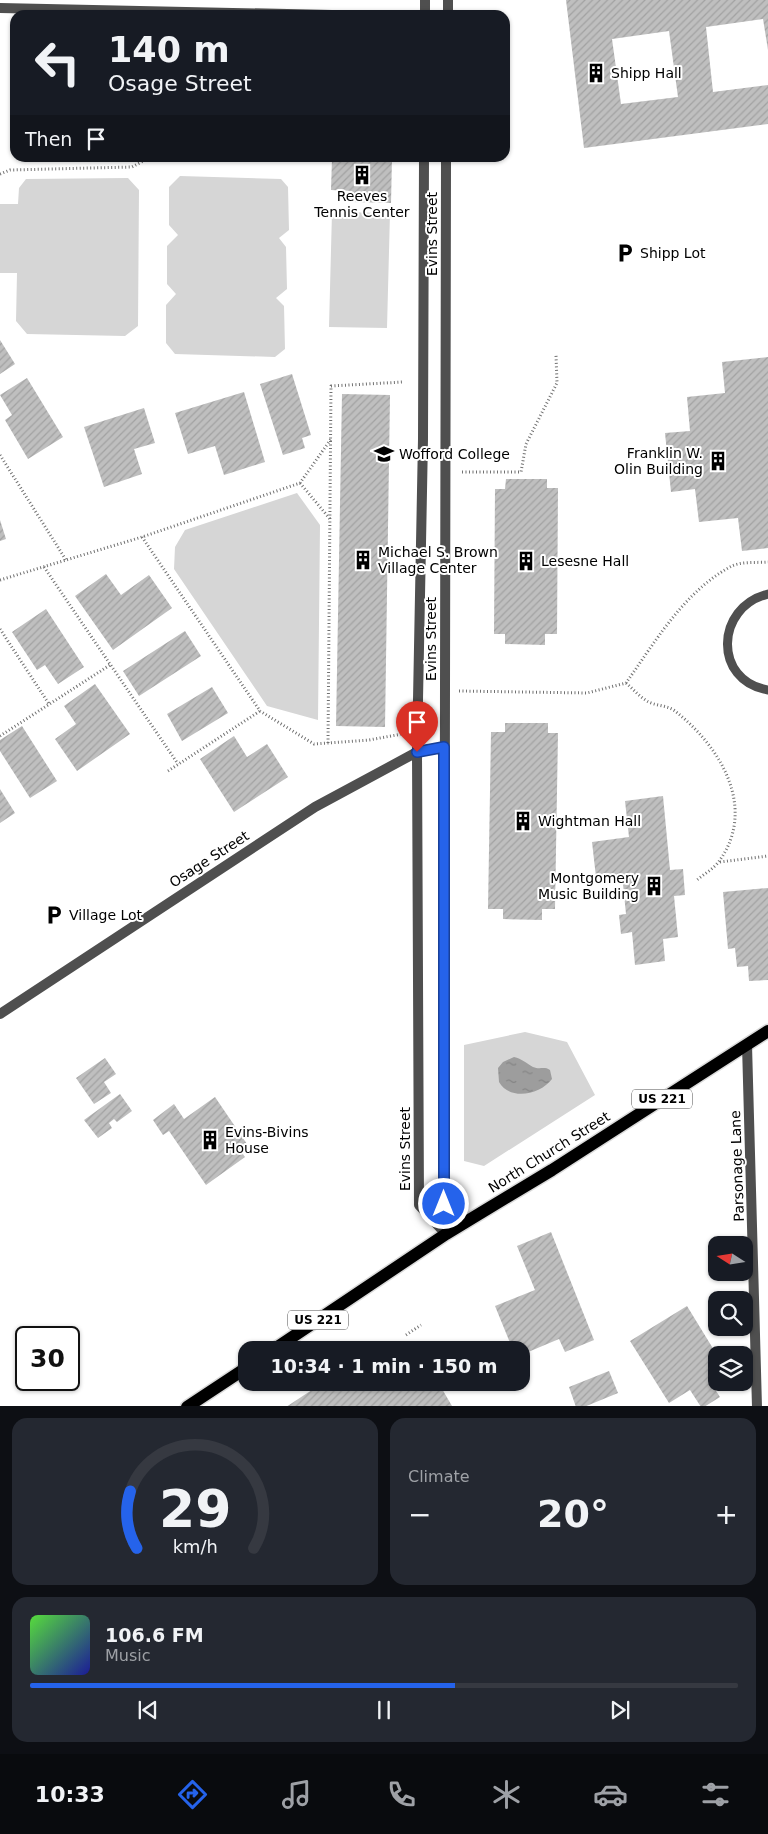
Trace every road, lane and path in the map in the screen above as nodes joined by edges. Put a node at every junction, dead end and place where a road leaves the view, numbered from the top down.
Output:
1 (0, 8) edge
2 (95, 10) edge
3 (142, 162) edge
4 (424, 162) edge
5 (446, 162) edge
6 (0, 174) edge
7 (556, 354) dead end
8 (403, 382) dead end
9 (331, 438) junction
10 (0, 455) edge
11 (456, 472) dead end
12 (300, 483) junction
13 (330, 520) junction
14 (142, 537) junction
15 (66, 560) junction
16 (768, 562) edge
17 (44, 566) junction
18 (0, 580) edge
19 (768, 594) edge
20 (0, 629) edge
21 (110, 665) junction
22 (626, 683) junction
23 (768, 690) edge
24 (458, 691) dead end
25 (49, 704) junction
26 (260, 711) junction
27 (418, 732) junction
28 (0, 736) edge
29 (328, 743) junction
30 (444, 747) junction
31 (417, 752) junction
32 (178, 764) junction
33 (168, 770) dead end
34 (768, 856) edge
35 (719, 862) junction
36 (697, 880) dead end
37 (0, 1014) edge
38 (768, 1031) edge
39 (747, 1045) junction
40 (446, 1234) junction
41 (421, 1325) dead end
42 (406, 1335) dead end
43 (286, 1341) edge
44 (238, 1373) edge
45 (187, 1406) edge
46 (757, 1406) edge

1 - 2 street
3 - 6 path
4 - 27 street, Evins Street
5 - 30 street, Evins Street
7 - 11 path
8 - 9 path
9 - 12 path
9 - 13 path
10 - 15 path
12 - 13 path
12 - 14 path
13 - 29 path
14 - 15 path
14 - 26 path
15 - 17 path
16 - 22 path
17 - 18 path
17 - 21 path
19 - 23 lane
20 - 25 path
21 - 25 path
21 - 32 path
22 - 24 path
22 - 35 path
25 - 28 path
26 - 29 path
26 - 32 path
27 - 29 path
27 - 31 street, Evins Street
30 - 31 street, Osage Street
30 - 40 street, Evins Street
31 - 37 street, Osage Street
31 - 40 street, Evins Street
32 - 33 path
34 - 35 path
35 - 36 path
38 - 39 main road, North Church Street / US 221
39 - 40 main road, North Church Street / US 221
39 - 46 street, Parsonage Lane
40 - 43 main road, North Church Street / US 221
41 - 42 path
44 - 45 main road

